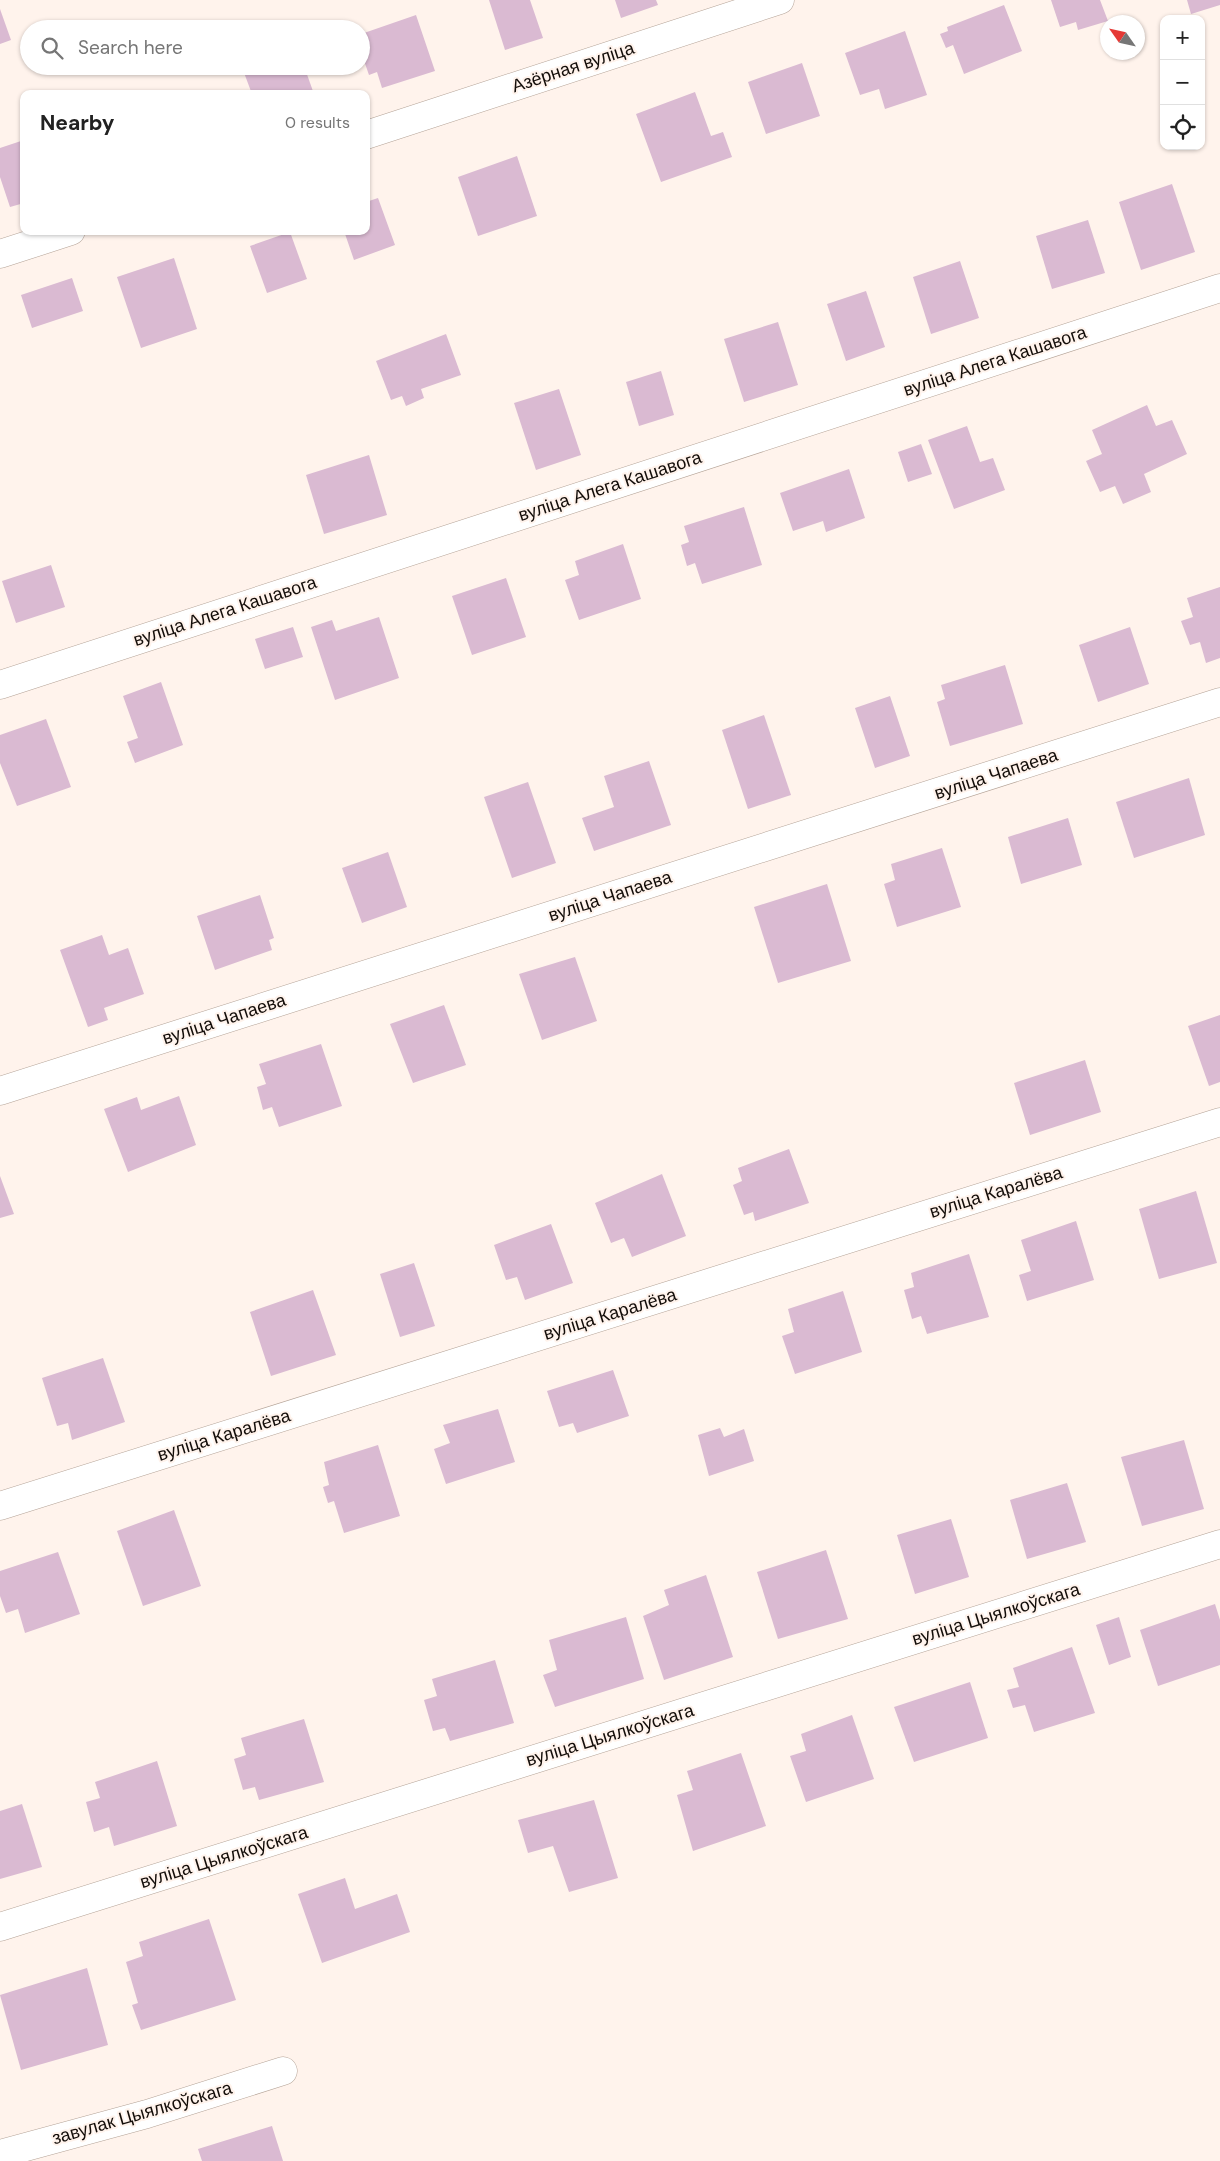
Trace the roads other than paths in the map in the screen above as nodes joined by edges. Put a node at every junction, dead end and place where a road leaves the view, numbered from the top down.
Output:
1 (780, 0) edge
2 (370, 134) edge
3 (59, 235) edge
4 (0, 254) edge
5 (1220, 288) edge
6 (0, 684) edge
7 (1220, 702) edge
8 (0, 1091) edge
9 (1220, 1122) edge
10 (0, 1506) edge
11 (1220, 1544) edge
12 (0, 1927) edge
13 (282, 2071) dead end
14 (0, 2154) edge

1 - 2 street, Азёрная вуліца
3 - 4 street
5 - 6 street, вуліца Алега Кашавога
7 - 8 street, вуліца Чапаева
9 - 10 street, вуліца Каралёва
11 - 12 street, вуліца Цыялкоўскага
13 - 14 street, завулак Цыялкоўскага

